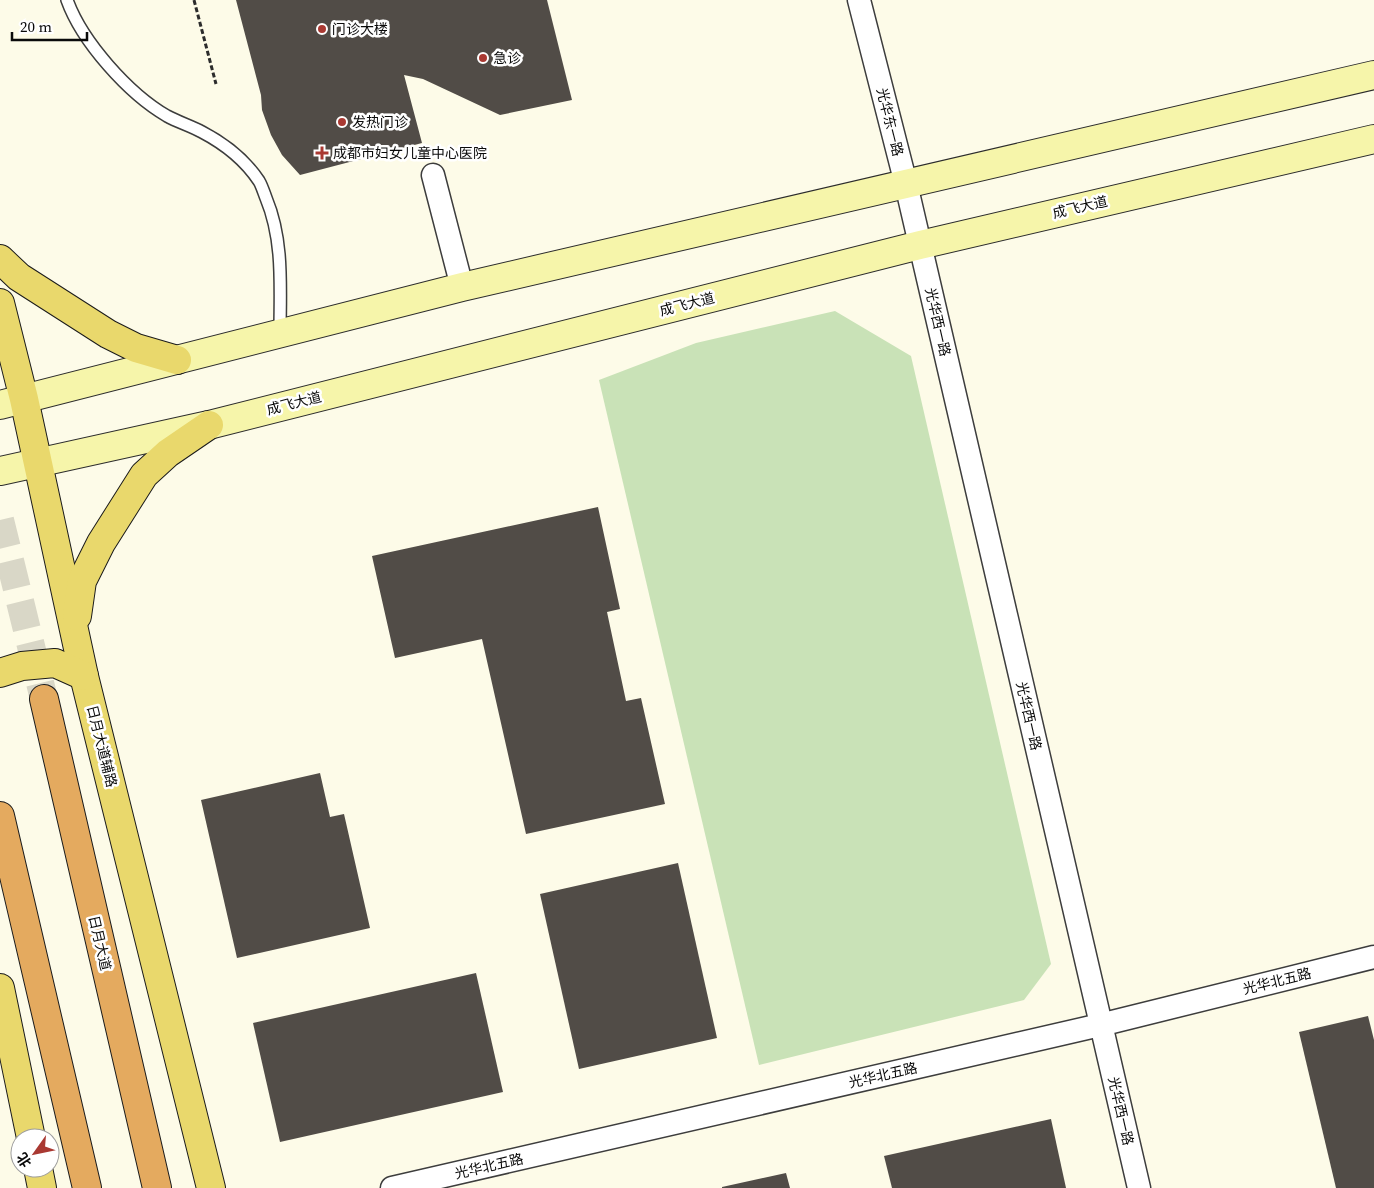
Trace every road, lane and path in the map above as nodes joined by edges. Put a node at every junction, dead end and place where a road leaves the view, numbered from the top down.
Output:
1 (67, 0) edge
2 (194, 0) edge
3 (859, 0) edge
4 (1374, 75) edge
5 (216, 84) dead end
6 (1374, 139) edge
7 (433, 175) dead end
8 (906, 184) junction
9 (920, 245) junction
10 (0, 259) edge
11 (462, 287) junction
12 (0, 303) edge
13 (280, 333) junction
14 (177, 360) junction
15 (12, 402) edge
16 (209, 425) junction
17 (38, 462) junction
18 (0, 471) edge
19 (75, 632) junction
20 (0, 673) edge
21 (84, 676) junction
22 (44, 699) tunnel mouth
23 (0, 816) edge
24 (1374, 957) edge
25 (0, 988) edge
26 (1100, 1025) junction
27 (29, 1128) edge
28 (87, 1188) edge
29 (157, 1188) edge
30 (211, 1188) edge
31 (392, 1188) edge
32 (1139, 1188) edge

1 - 13 lane
2 - 5 path
3 - 8 street, 光华东一路
4 - 8 main road
6 - 9 main road, 成飞大道
7 - 11 street
8 - 9 street, 光华东一路
8 - 11 main road
9 - 16 main road, 成飞大道
9 - 26 street, 光华西一路
10 - 14 main road
11 - 13 main road
12 - 15 main road, 日月大道辅路
13 - 14 main road
14 - 15 main road
15 - 17 main road, 日月大道辅路
16 - 17 main road, 成飞大道
16 - 19 main road
17 - 18 main road, 成飞大道
17 - 19 main road, 日月大道辅路
19 - 21 main road, 日月大道辅路
20 - 21 main road
21 - 30 main road, 日月大道辅路
22 - 29 highway, 日月大道
23 - 28 highway
24 - 26 street, 光华北五路
25 - 27 main road
26 - 31 street, 光华北五路
26 - 32 street, 光华西一路

